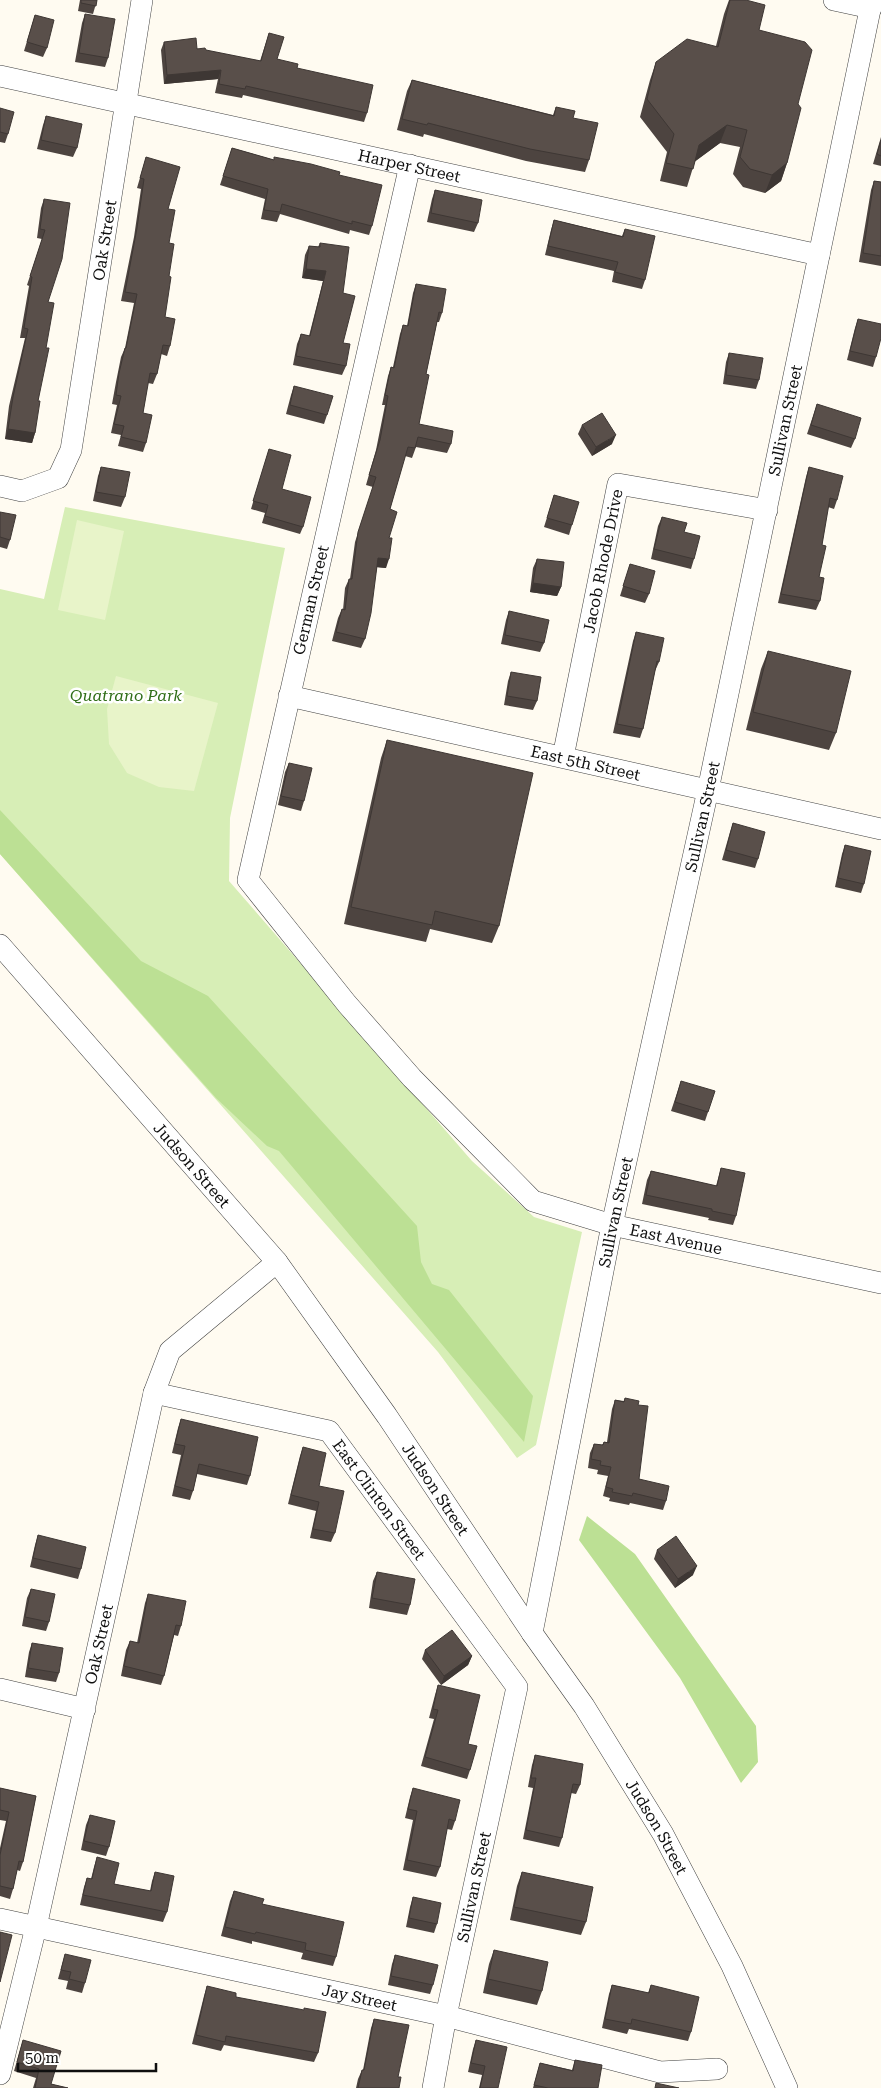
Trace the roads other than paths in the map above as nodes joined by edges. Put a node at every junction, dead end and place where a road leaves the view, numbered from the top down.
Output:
1 (142, 0) edge
2 (834, 0) edge
3 (872, 4) edge
4 (0, 76) edge
5 (125, 102) junction
6 (410, 165) junction
7 (820, 255) junction
8 (0, 486) edge
9 (767, 510) junction
10 (289, 696) junction
11 (563, 757) junction
12 (708, 790) junction
13 (881, 829) edge
14 (0, 945) edge
15 (347, 1004) joint
16 (612, 1225) junction
17 (277, 1262) junction
18 (881, 1283) edge
19 (154, 1394) junction
20 (532, 1633) junction
21 (517, 1687) joint
22 (0, 1689) edge
23 (85, 1709) junction
24 (0, 1919) edge
25 (36, 1927) junction
26 (446, 2016) junction
27 (717, 2070) dead end
28 (0, 2074) edge
29 (433, 2088) edge
30 (787, 2088) edge

1 - 5 street, Oak Street
2 - 3 street
3 - 7 street, Sullivan Street
4 - 5 street, Harper Street
5 - 6 street, Harper Street
5 - 8 street, Oak Street
6 - 7 street, Harper Street
6 - 10 street, German Street
7 - 9 street, Sullivan Street
9 - 11 street, Jacob Rhode Drive
9 - 12 street, Sullivan Street
10 - 11 street, East 5th Street
10 - 15 street, German Street
11 - 12 street, East 5th Street
12 - 13 street, East 5th Street
12 - 16 street, Sullivan Street
14 - 17 street, Judson Street
15 - 16 street, East Avenue
16 - 18 street, East Avenue
16 - 20 street, Sullivan Street
17 - 19 street, Oak Street
17 - 20 street, Judson Street
19 - 21 street, East Clinton Street
19 - 23 street, Oak Street
20 - 30 street, Judson Street
21 - 26 street, Sullivan Street
22 - 23 street
23 - 25 street, Oak Street
24 - 25 street, Jay Street
25 - 26 street, Jay Street
25 - 28 street, Oak Street
26 - 27 street, Jay Street
26 - 29 street, Sullivan Street

